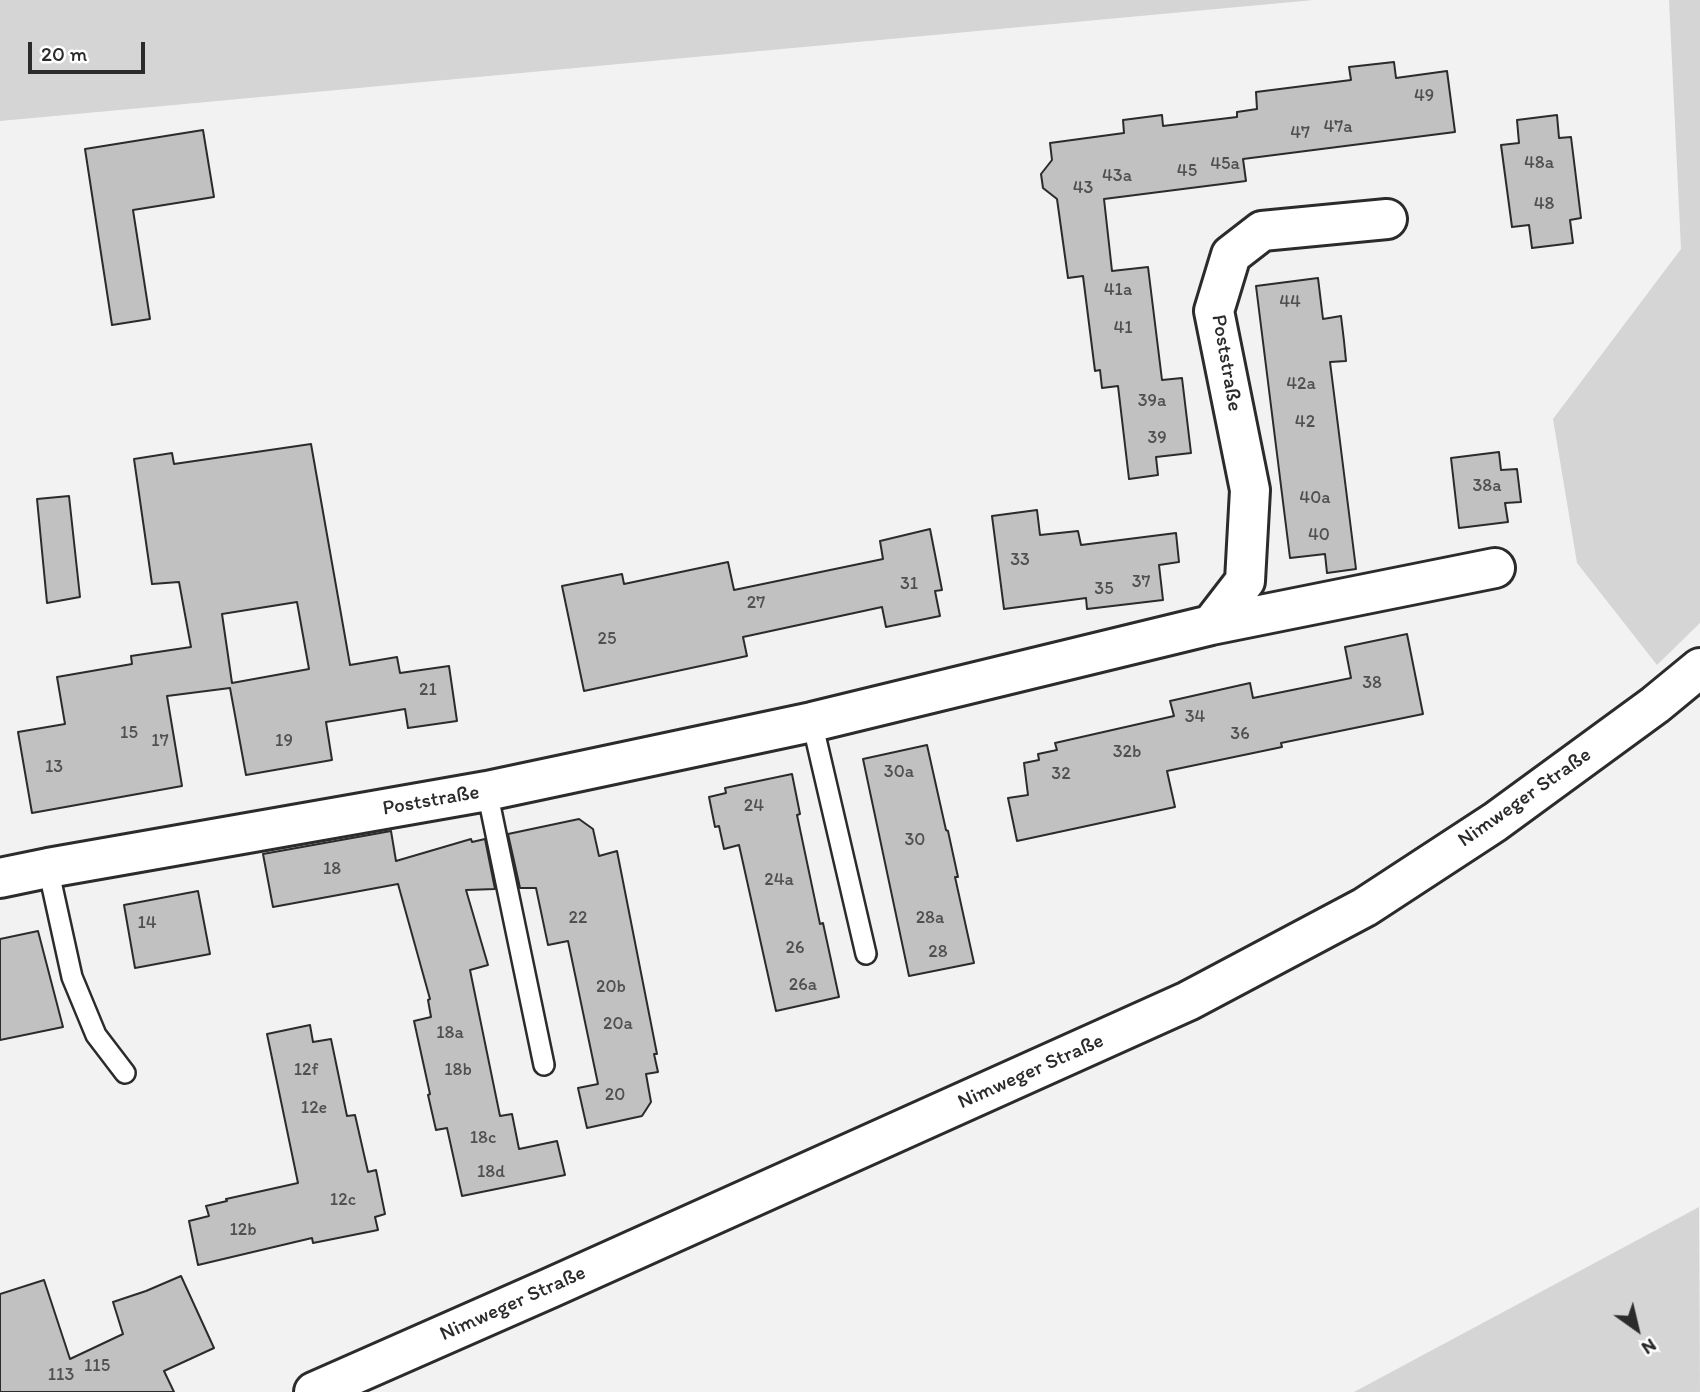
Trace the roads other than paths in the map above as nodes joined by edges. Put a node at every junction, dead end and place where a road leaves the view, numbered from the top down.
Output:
1 (1387, 219) dead end
2 (1495, 568) dead end
3 (1211, 625) junction
4 (1700, 668) edge
5 (812, 722) junction
6 (487, 791) junction
7 (48, 868) junction
8 (0, 878) edge
9 (866, 954) dead end
10 (544, 1065) dead end
11 (125, 1073) dead end
12 (314, 1392) edge

1 - 3 street, Poststraße
2 - 3 street, Poststraße
3 - 5 street, Poststraße
4 - 12 street, Nimweger Straße
5 - 6 street, Poststraße
5 - 9 lane
6 - 7 street, Poststraße
6 - 10 lane
7 - 8 street, Poststraße
7 - 11 lane

